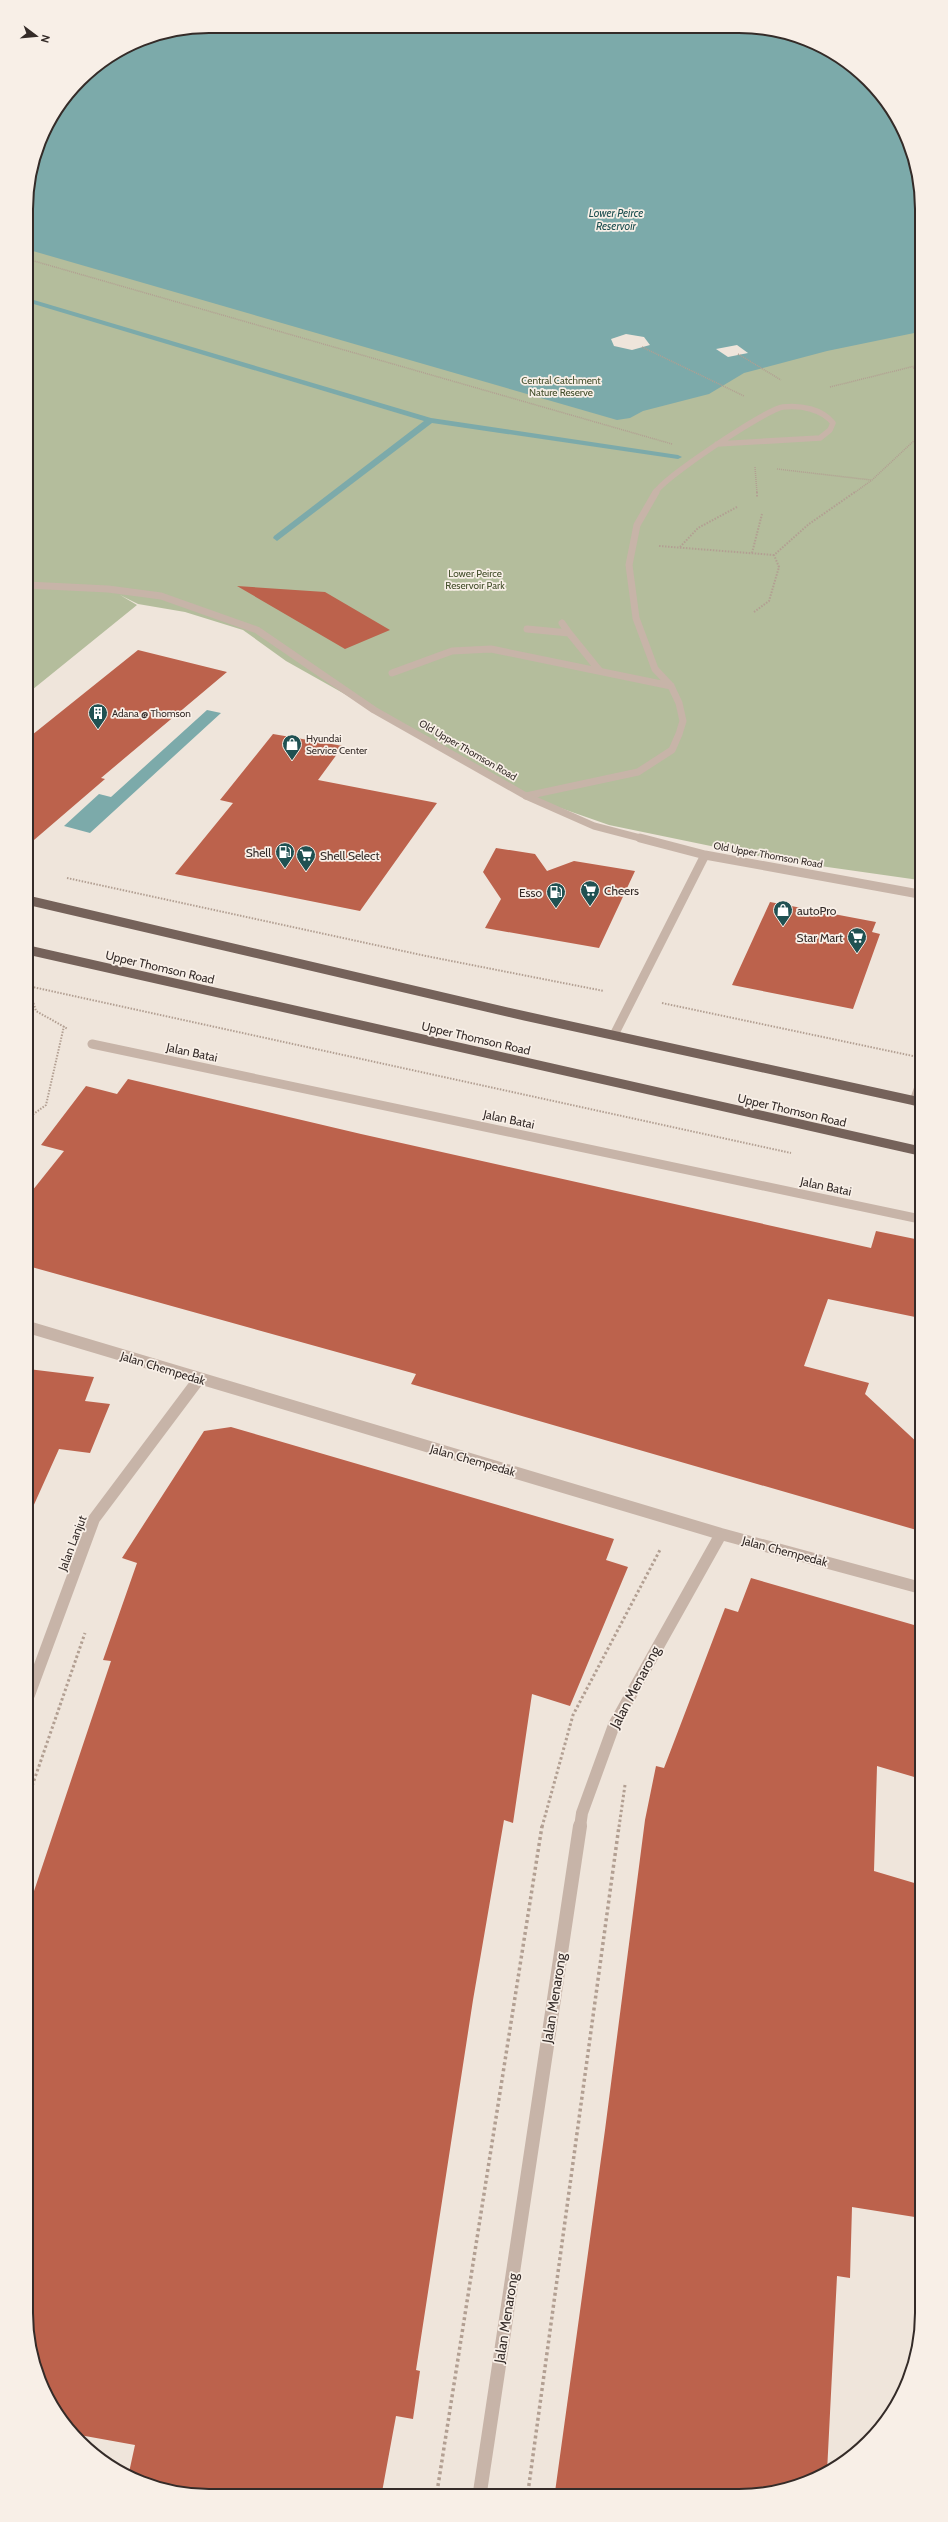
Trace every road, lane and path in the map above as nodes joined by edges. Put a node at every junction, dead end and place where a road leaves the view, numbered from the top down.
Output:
1 (33, 261) edge
2 (642, 347) dead end
3 (738, 354) dead end
4 (915, 366) edge
5 (908, 368) junction
6 (915, 368) edge
7 (784, 382) dead end
8 (826, 388) dead end
9 (775, 410) junction
10 (915, 440) edge
11 (717, 444) junction
12 (702, 453) junction
13 (748, 466) dead end
14 (755, 466) junction
15 (763, 467) dead end
16 (770, 468) dead end
17 (872, 480) junction
18 (758, 497) dead end
19 (737, 507) dead end
20 (762, 514) dead end
21 (632, 544) junction
22 (679, 548) junction
23 (752, 553) junction
24 (774, 555) junction
25 (33, 585) edge
26 (754, 612) dead end
27 (562, 623) dead end
28 (527, 630) dead end
29 (569, 633) junction
30 (599, 670) junction
31 (392, 673) dead end
32 (671, 686) junction
33 (526, 796) junction
34 (706, 855) junction
35 (62, 877) dead end
36 (915, 893) edge
37 (33, 901) edge
38 (33, 951) edge
39 (33, 987) edge
40 (634, 997) junction
41 (33, 1002) edge
42 (614, 1035) junction
43 (92, 1044) dead end
44 (915, 1057) edge
45 (915, 1101) edge
46 (33, 1114) edge
47 (915, 1150) edge
48 (796, 1154) dead end
49 (915, 1218) edge
50 (33, 1329) edge
51 (199, 1379) junction
52 (721, 1534) junction
53 (915, 1587) edge
54 (87, 1629) dead end
55 (33, 1684) edge
56 (626, 1782) dead end
57 (33, 1784) edge
58 (480, 2489) edge
59 (528, 2489) edge

1 - 12 path
2 - 9 path
3 - 7 path
4 - 5 path
5 - 6 path
5 - 8 path
9 - 11 street
9 - 11 street
10 - 17 path
11 - 12 street
12 - 21 street
13 - 14 path
14 - 15 path
14 - 18 path
16 - 17 path
17 - 24 path
19 - 22 path
20 - 23 path
21 - 22 path
21 - 32 street
22 - 23 path
23 - 24 path
24 - 26 path
25 - 33 street, Old Upper Thomson Road
27 - 29 street
28 - 29 street
29 - 30 street
30 - 31 street
30 - 32 street
32 - 33 street
33 - 34 street, Old Upper Thomson Road
34 - 36 street, Old Upper Thomson Road
34 - 40 street
35 - 40 path
37 - 42 main road
38 - 47 main road, Upper Thomson Road
39 - 48 path
40 - 42 street
40 - 44 path
41 - 46 path
42 - 45 main road
43 - 49 street, Jalan Batai
50 - 51 street, Jalan Chempedak
51 - 52 street, Jalan Chempedak
51 - 55 street, Jalan Lanjut
52 - 53 street, Jalan Chempedak
52 - 58 street, Jalan Menarong
54 - 57 path
56 - 59 path

